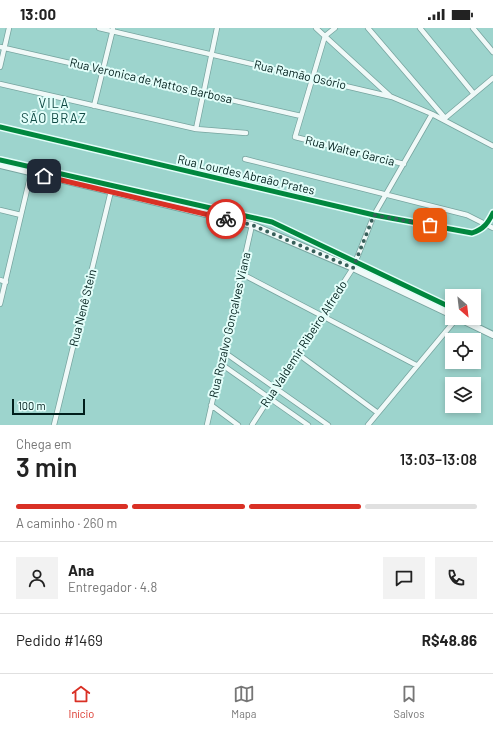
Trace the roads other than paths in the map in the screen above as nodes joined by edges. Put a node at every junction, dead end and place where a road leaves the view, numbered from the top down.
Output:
1 (9, 28) edge
2 (99, 28) edge
3 (217, 28) edge
4 (316, 28) edge
5 (335, 28) edge
6 (368, 28) edge
7 (420, 28) edge
8 (473, 28) edge
9 (113, 29) edge
10 (325, 36) junction
11 (2, 47) edge
12 (493, 52) edge
13 (212, 54) junction
14 (0, 67) edge
15 (103, 70) junction
16 (313, 77) junction
17 (493, 78) edge
18 (0, 84) edge
19 (204, 93) junction
20 (474, 94) junction
21 (392, 97) junction
22 (94, 106) junction
23 (432, 114) junction
24 (301, 116) junction
25 (444, 119) junction
26 (0, 127) edge
27 (196, 129) junction
28 (246, 133) dead end
29 (493, 146) edge
30 (245, 159) dead end
31 (404, 164) junction
32 (0, 165) edge
33 (31, 172) junction
34 (111, 192) junction
35 (385, 194) junction
36 (0, 210) edge
37 (493, 213) edge
38 (21, 215) junction
39 (374, 215) junction
40 (487, 224) junction
41 (252, 225) junction
42 (493, 228) edge
43 (353, 268) junction
44 (242, 274) junction
45 (0, 280) edge
46 (6, 282) junction
47 (0, 304) edge
48 (445, 312) edge
49 (323, 315) junction
50 (451, 325) edge
51 (472, 325) edge
52 (493, 335) edge
53 (224, 352) junction
54 (298, 354) junction
55 (221, 364) junction
56 (416, 365) junction
57 (276, 387) junction
58 (270, 398) junction
59 (211, 405) junction
60 (378, 412) junction
61 (54, 425) edge
62 (208, 425) edge
63 (238, 425) edge
64 (252, 425) edge
65 (308, 425) edge
66 (328, 425) edge
67 (368, 425) edge

1 - 11 street
2 - 9 street, Rua Ramão Osório
3 - 13 street
4 - 10 street
5 - 10 street
6 - 25 street
7 - 20 street
8 - 12 street
9 - 13 street, Rua Ramão Osório
9 - 15 street
10 - 16 street
10 - 21 street
11 - 14 street
11 - 15 street, Rua Veronica de Mattos Barbosa
13 - 16 street, Rua Ramão Osório
13 - 19 street
15 - 19 street, Rua Veronica de Mattos Barbosa
15 - 22 street
16 - 21 street, Rua Ramão Osório
16 - 24 street
17 - 20 street
18 - 22 street
19 - 24 street, Rua Veronica de Mattos Barbosa
19 - 27 street
20 - 25 street
21 - 23 street, Rua Ramão Osório
22 - 27 street
23 - 25 street, Rua Ramão Osório
23 - 31 street, Rua Valdemir Ribeiro Alfredo
24 - 31 street, Rua Walter Garcia
25 - 29 street, Rua Ramão Osório
26 - 39 street, Rua Lourdes Abraão Prates
27 - 28 street
30 - 35 street
31 - 35 street, Rua Valdemir Ribeiro Alfredo
32 - 33 street
33 - 34 street
33 - 38 street
34 - 41 street
34 - 61 street, Rua Nenê Stein
35 - 39 street, Rua Valdemir Ribeiro Alfredo
35 - 40 street
36 - 38 street
37 - 40 street
38 - 46 street
39 - 40 street, Rua Lourdes Abraão Prates
39 - 43 street, Rua Valdemir Ribeiro Alfredo
40 - 42 street
41 - 43 street
41 - 44 street, Rua Rozalvo Gonçalves Viana
43 - 48 street
43 - 49 street, Rua Valdemir Ribeiro Alfredo
44 - 49 street
44 - 53 street, Rua Rozalvo Gonçalves Viana
45 - 46 street
46 - 47 street
49 - 54 street, Rua Valdemir Ribeiro Alfredo
49 - 56 street
50 - 56 street
51 - 52 street
53 - 55 street, Rua Rozalvo Gonçalves Viana
53 - 57 street
54 - 57 street, Rua Valdemir Ribeiro Alfredo
54 - 60 street
55 - 58 street
55 - 59 street, Rua Rozalvo Gonçalves Viana
56 - 60 street
57 - 58 street, Rua Valdemir Ribeiro Alfredo
57 - 66 street
58 - 64 street, Rua Valdemir Ribeiro Alfredo
58 - 65 street
59 - 62 street, Rua Rozalvo Gonçalves Viana
59 - 63 street
60 - 67 street

